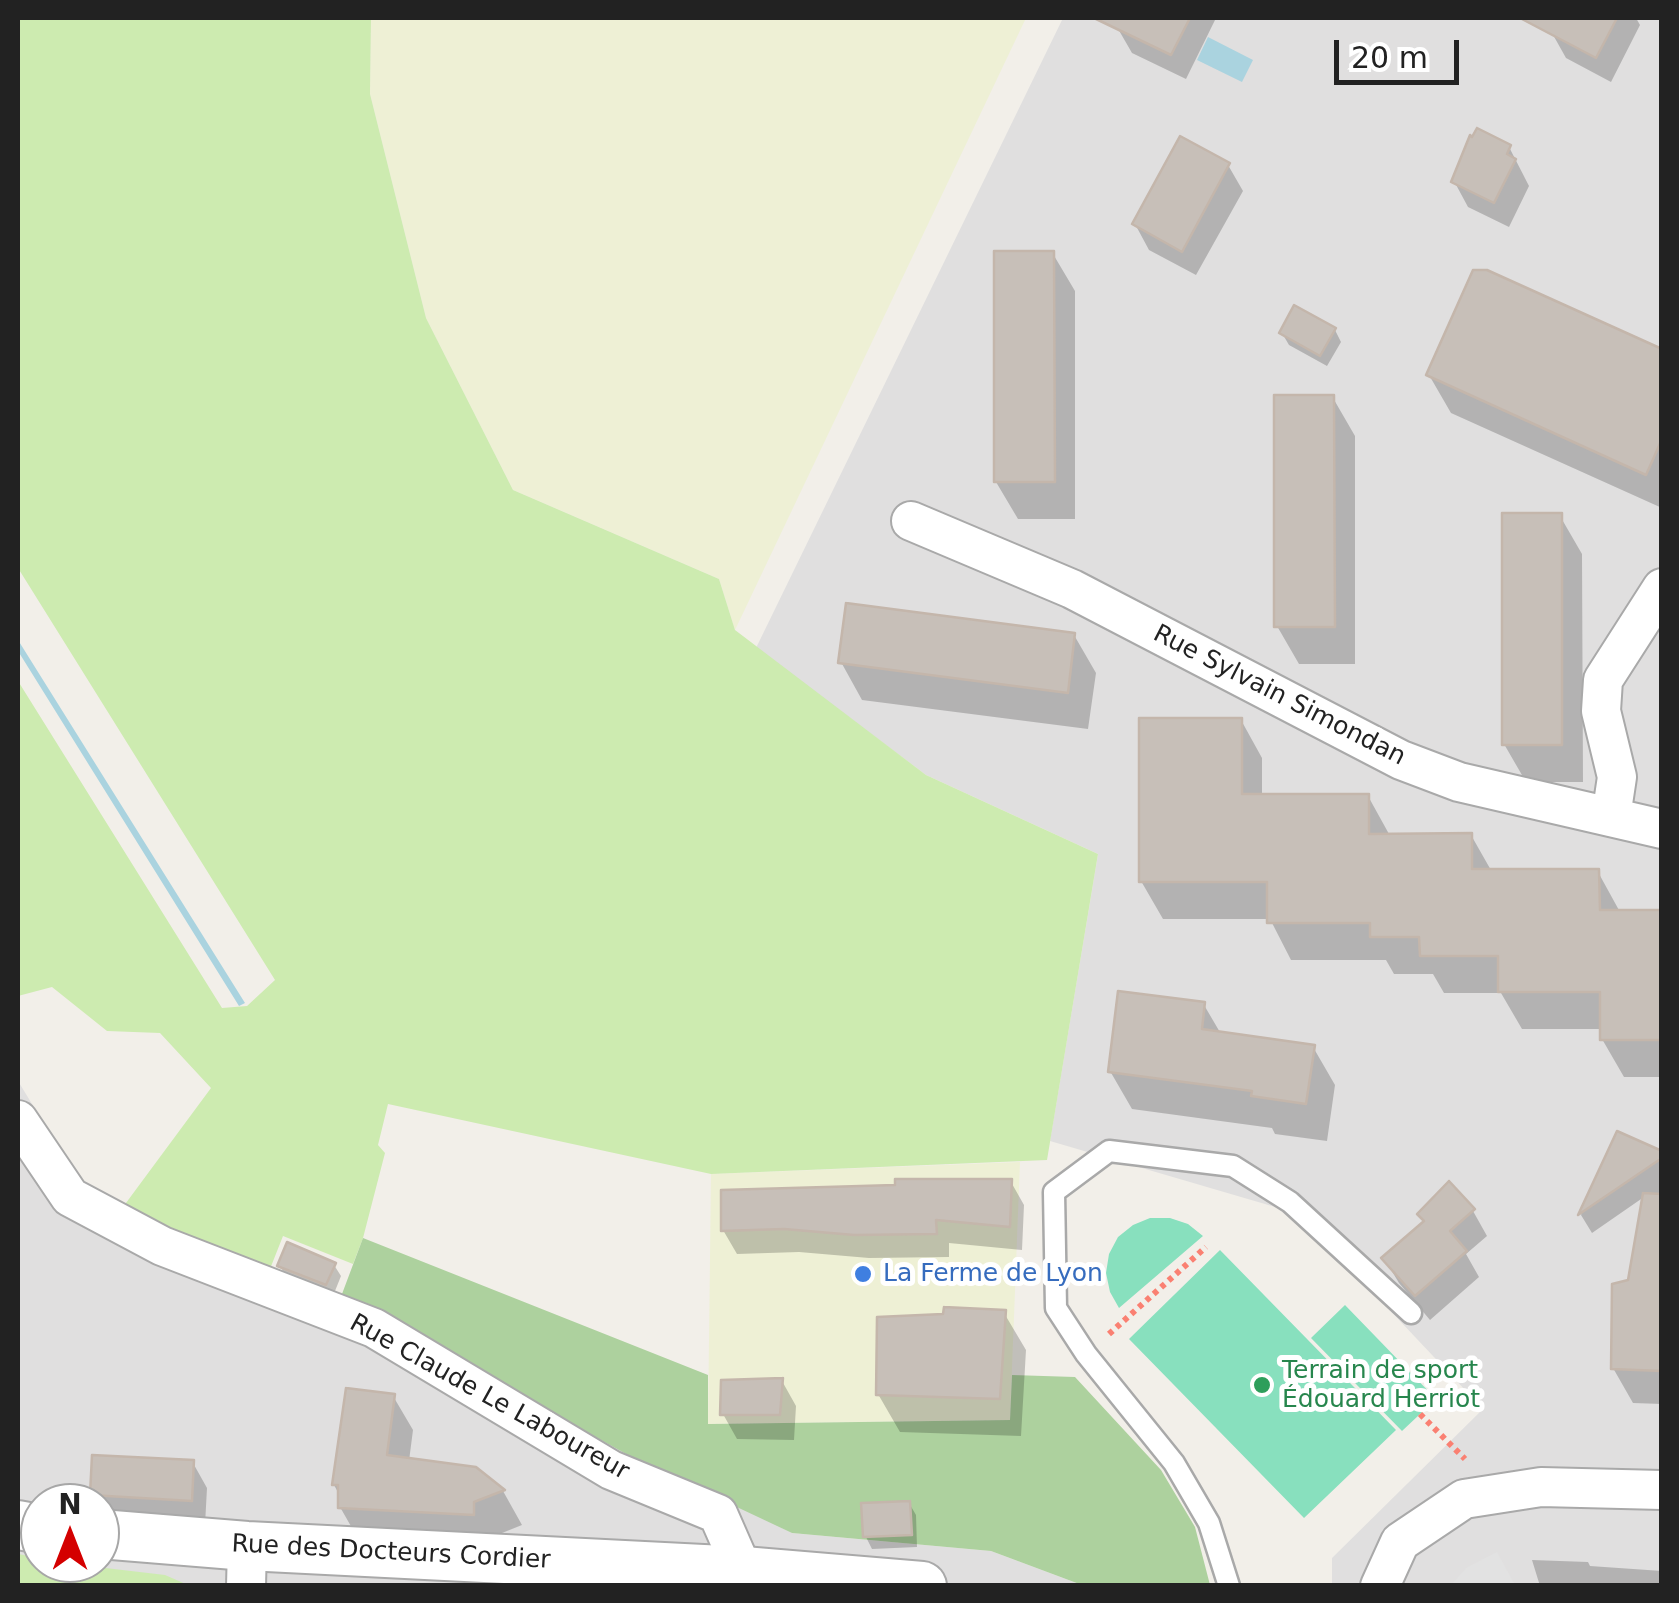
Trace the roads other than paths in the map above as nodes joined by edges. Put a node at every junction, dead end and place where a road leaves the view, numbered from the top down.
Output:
1 (911, 521) dead end
2 (1662, 588) edge
3 (1648, 633) edge
4 (1611, 818) junction
5 (1662, 829) edge
6 (18, 1120) edge
7 (1411, 1313) dead end
8 (1662, 1490) edge
9 (120, 1538) edge
10 (247, 1566) edge
11 (744, 1571) junction
12 (922, 1586) edge
13 (1228, 1586) edge
14 (1380, 1586) edge

1 - 4 street, Rue Sylvain Simondan
2 - 3 street
3 - 4 street
4 - 5 street, Rue Sylvain Simondan
6 - 11 street, Rue Claude Le Laboureur
7 - 13 lane
8 - 14 street
9 - 10 street, Rue des Docteurs Cordier
10 - 11 street, Rue des Docteurs Cordier
11 - 12 street, Rue des Docteurs Cordier

